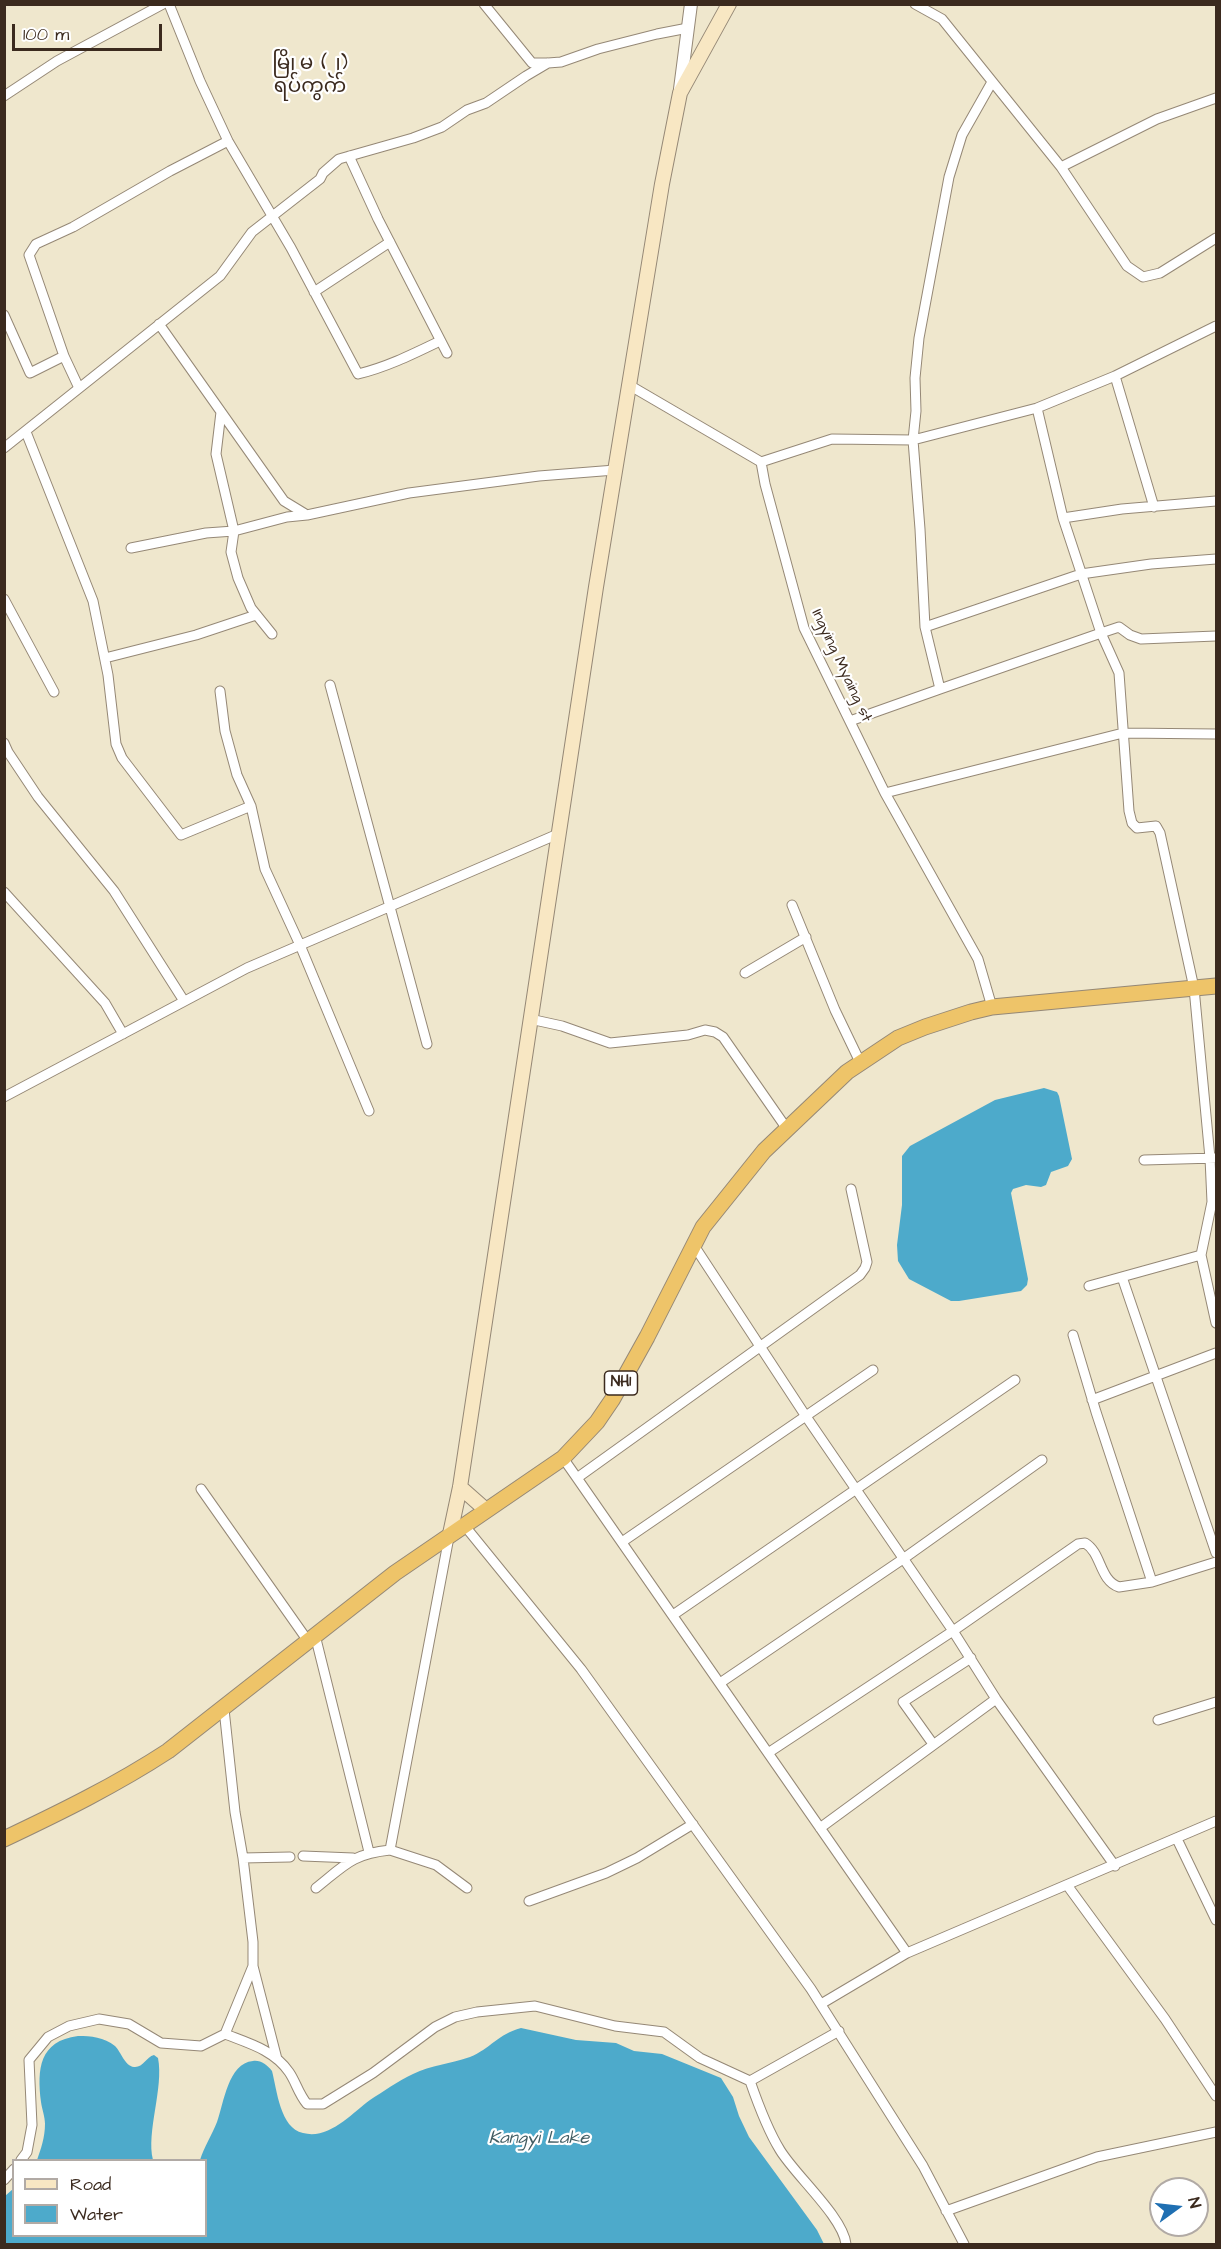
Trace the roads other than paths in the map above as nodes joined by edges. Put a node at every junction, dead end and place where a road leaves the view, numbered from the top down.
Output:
1 (163, 4) edge
2 (169, 4) edge
3 (484, 4) edge
4 (691, 4) edge
5 (729, 4) edge
6 (915, 4) edge
7 (688, 28) junction
8 (548, 63) junction
9 (992, 82) junction
10 (680, 93) junction
11 (4, 96) edge
12 (1216, 98) edge
13 (228, 141) junction
14 (349, 156) junction
15 (1061, 167) junction
16 (271, 217) junction
17 (1216, 239) edge
18 (390, 242) junction
19 (314, 292) junction
20 (4, 315) edge
21 (159, 324) junction
22 (1216, 326) edge
23 (440, 341) junction
24 (447, 354) dead end
25 (64, 356) junction
26 (1115, 376) junction
27 (629, 385) junction
28 (79, 388) junction
29 (1037, 408) junction
30 (221, 412) junction
31 (26, 432) junction
32 (913, 440) junction
33 (4, 448) edge
34 (761, 462) junction
35 (615, 470) junction
36 (1216, 501) edge
37 (1154, 507) junction
38 (307, 515) junction
39 (1063, 518) junction
40 (234, 531) junction
41 (131, 548) dead end
42 (1216, 559) edge
43 (1081, 574) junction
44 (4, 599) edge
45 (256, 615) junction
46 (925, 627) junction
47 (1101, 633) junction
48 (272, 634) dead end
49 (1216, 636) edge
50 (105, 658) junction
51 (330, 685) dead end
52 (940, 689) junction
53 (220, 691) dead end
54 (54, 692) dead end
55 (850, 721) junction
56 (1123, 733) junction
57 (1216, 734) edge
58 (4, 743) edge
59 (885, 793) junction
60 (251, 806) junction
61 (558, 834) junction
62 (4, 892) edge
63 (792, 904) dead end
64 (390, 907) junction
65 (806, 937) junction
66 (300, 945) junction
67 (745, 973) dead end
68 (1216, 986) edge
69 (1194, 988) junction
70 (184, 1001) junction
71 (992, 1007) junction
72 (530, 1019) junction
73 (123, 1034) junction
74 (427, 1044) dead end
75 (860, 1062) junction
76 (5, 1094) edge
77 (369, 1111) dead end
78 (787, 1129) junction
79 (1213, 1158) edge
80 (1144, 1160) dead end
81 (851, 1189) dead end
82 (1205, 1236) junction
83 (1216, 1237) edge
84 (693, 1244) junction
85 (1202, 1254) junction
86 (1122, 1277) junction
87 (1089, 1286) dead end
88 (1216, 1322) edge
89 (1073, 1335) dead end
90 (760, 1347) junction
91 (1216, 1353) edge
92 (873, 1370) dead end
93 (1156, 1377) junction
94 (1015, 1380) dead end
95 (1092, 1400) junction
96 (805, 1415) junction
97 (563, 1458) junction
98 (1042, 1460) dead end
99 (577, 1478) junction
100 (460, 1486) junction
101 (856, 1488) junction
102 (201, 1489) dead end
103 (486, 1510) junction
104 (464, 1525) junction
105 (450, 1534) junction
106 (622, 1542) junction
107 (1216, 1553) edge
108 (903, 1559) junction
109 (1216, 1562) edge
110 (1152, 1582) junction
111 (673, 1615) junction
112 (953, 1631) junction
113 (311, 1638) junction
114 (970, 1658) junction
115 (720, 1683) junction
116 (996, 1699) junction
117 (1216, 1702) edge
118 (224, 1709) junction
119 (1158, 1720) dead end
120 (933, 1744) junction
121 (768, 1753) junction
122 (1216, 1821) edge
123 (693, 1824) junction
124 (820, 1828) junction
125 (4, 1839) edge
126 (1177, 1839) junction
127 (390, 1850) junction
128 (369, 1852) junction
129 (303, 1856) dead end
130 (290, 1857) dead end
131 (243, 1858) junction
132 (353, 1858) junction
133 (1115, 1866) junction
134 (1067, 1885) junction
135 (316, 1888) dead end
136 (467, 1888) dead end
137 (529, 1901) dead end
138 (1216, 1920) edge
139 (907, 1953) junction
140 (253, 1966) junction
141 (821, 2004) junction
142 (839, 2031) junction
143 (225, 2034) junction
144 (277, 2059) junction
145 (750, 2082) junction
146 (1216, 2096) edge
147 (1216, 2132) edge
148 (22, 2159) edge
149 (946, 2211) junction
150 (846, 2244) edge
151 (964, 2244) edge

1 - 11 street
2 - 13 street
3 - 8 street
4 - 7 street
5 - 10 main road
6 - 9 street
7 - 8 street
7 - 10 street
8 - 14 street
9 - 15 street
9 - 32 street
10 - 27 main road
12 - 15 street
13 - 16 street
13 - 25 street
14 - 16 street
14 - 18 street
15 - 17 street
16 - 19 street
16 - 21 street
18 - 19 street
18 - 23 street
19 - 23 street
20 - 25 street
21 - 28 street
21 - 30 street
22 - 26 street
23 - 24 street
25 - 28 street
26 - 29 street
26 - 37 street
27 - 34 street
27 - 35 main road
28 - 31 street
29 - 32 street
29 - 39 street
30 - 38 street
30 - 40 street
31 - 33 street
31 - 50 street
32 - 34 street
32 - 46 street
34 - 55 street, Ingying Myaing st
35 - 38 street
35 - 61 main road
36 - 37 street
37 - 39 street
38 - 40 street
39 - 43 street
40 - 41 street
40 - 45 street
42 - 43 street
43 - 46 street
43 - 47 street
44 - 54 street
45 - 48 street
45 - 50 street
46 - 52 street
47 - 49 street
47 - 52 street
47 - 56 street
50 - 60 street
51 - 64 street
52 - 55 street
53 - 60 street
55 - 59 street, Ingying Myaing st
56 - 57 street
56 - 59 street
56 - 69 street
58 - 70 street
59 - 71 street, Ingying Myaing st
60 - 66 street
61 - 64 street
61 - 72 main road
62 - 73 street
63 - 65 street
64 - 66 street
64 - 74 street
65 - 67 street
65 - 75 street
66 - 70 street
66 - 77 street
68 - 69 highway, NH1
69 - 71 highway, NH1
69 - 79 street
70 - 73 street
71 - 75 highway, NH1
72 - 78 street
72 - 100 main road
73 - 76 street
75 - 78 highway, NH1
78 - 84 highway, NH1
79 - 80 street
79 - 82 street
81 - 90 street
82 - 83 street
82 - 85 street
84 - 90 street
84 - 97 highway, NH1
85 - 86 street
85 - 88 street
86 - 87 street
86 - 93 street
89 - 95 street
90 - 96 street
90 - 99 street
91 - 93 street
92 - 96 street
93 - 95 street
93 - 107 street
94 - 101 street
95 - 110 street
96 - 101 street
96 - 106 street
97 - 99 street
97 - 103 highway, NH1
98 - 108 street
99 - 106 street
100 - 103 main road
100 - 105 main road
101 - 108 street
101 - 111 street
102 - 113 street
103 - 104 highway, NH1
104 - 105 highway, NH1
104 - 123 street
105 - 113 highway, NH1
105 - 127 street
106 - 111 street
108 - 112 street
108 - 115 street
109 - 110 street
110 - 112 street
111 - 115 street
112 - 114 street
112 - 121 street
113 - 118 highway, NH1
113 - 128 street
114 - 116 street
114 - 120 street
115 - 121 street
116 - 120 street
116 - 133 street
117 - 119 street
118 - 125 highway, NH1
118 - 131 street
120 - 124 street
121 - 124 street
122 - 126 street
123 - 137 street
123 - 141 street
124 - 139 street
126 - 133 street
126 - 138 street
127 - 128 street
127 - 136 street
128 - 132 street
129 - 132 street
130 - 131 street
131 - 140 street
132 - 135 street
133 - 134 street
134 - 139 street
134 - 146 street
139 - 141 street
140 - 143 street
140 - 144 street
141 - 142 street
142 - 145 street
142 - 149 street
143 - 144 street
143 - 148 street
144 - 145 street
145 - 150 street
147 - 149 street
149 - 151 street

